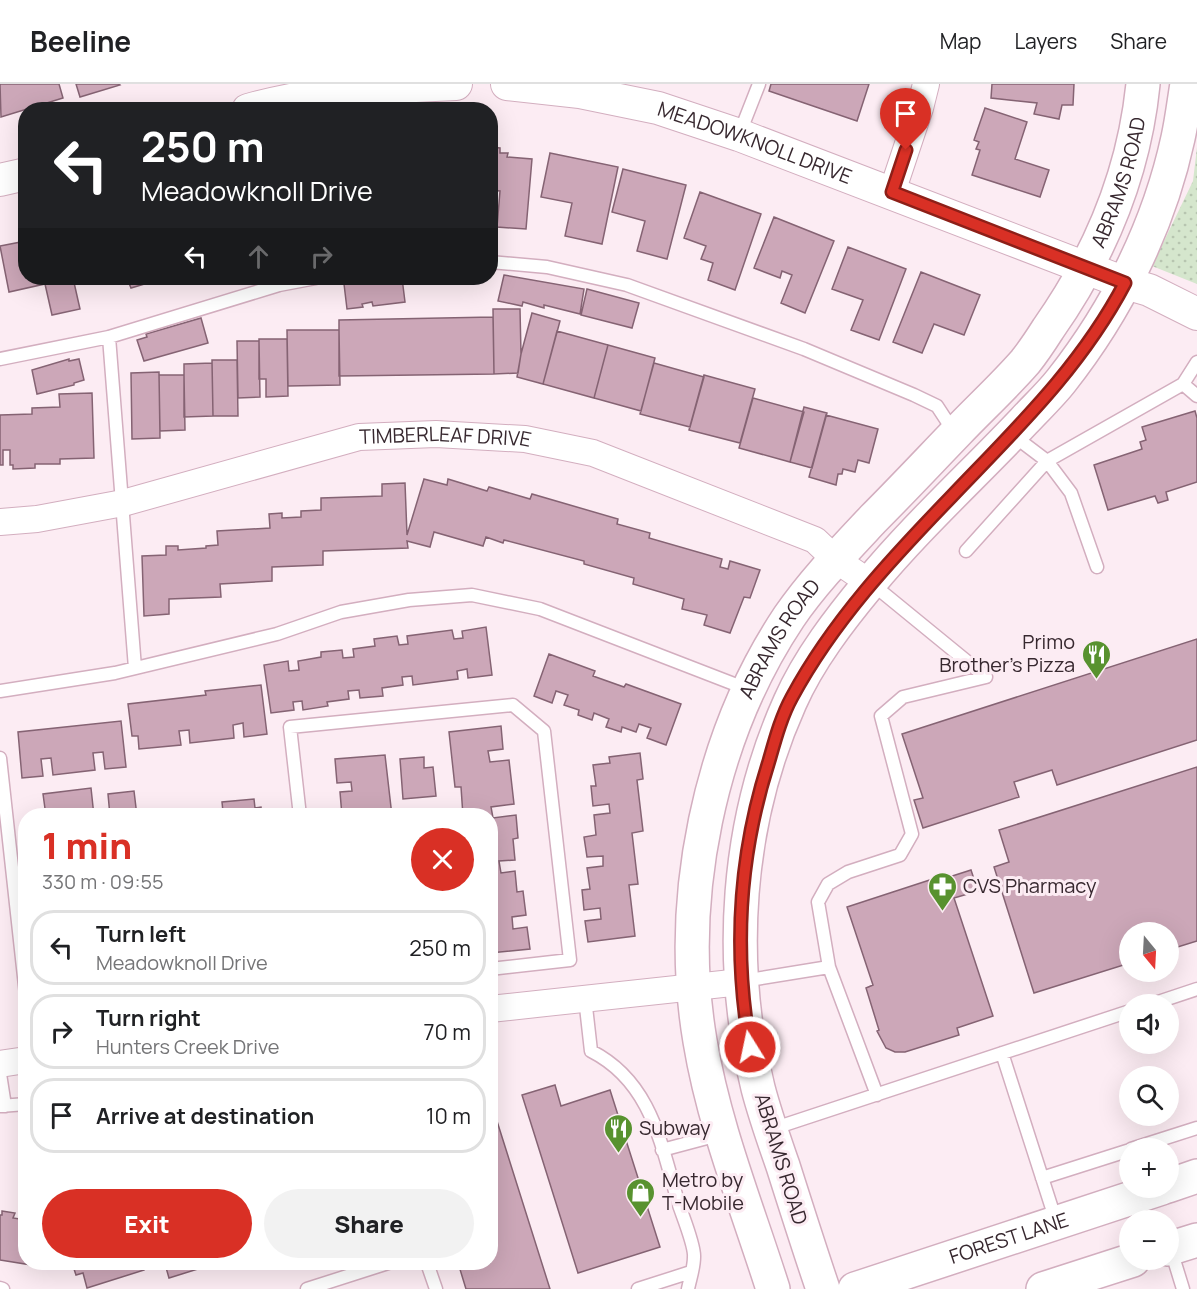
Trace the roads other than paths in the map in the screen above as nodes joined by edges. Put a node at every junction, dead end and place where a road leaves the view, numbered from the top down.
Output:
1 (456, 84) edge
2 (507, 84) edge
3 (759, 84) edge
4 (926, 84) edge
5 (1143, 84) edge
6 (1187, 84) edge
7 (284, 102) edge
8 (739, 135) junction
9 (18, 176) edge
10 (0, 180) edge
11 (892, 192) junction
12 (498, 263) edge
13 (1086, 268) junction
14 (1125, 283) junction
15 (279, 285) edge
16 (1197, 314) edge
17 (109, 337) junction
18 (0, 359) edge
19 (1197, 362) edge
20 (1183, 384) junction
21 (1197, 396) edge
22 (955, 434) junction
23 (1012, 434) junction
24 (1047, 461) junction
25 (123, 503) junction
26 (0, 522) edge
27 (966, 551) dead end
28 (835, 559) junction
29 (1097, 567) dead end
30 (870, 583) junction
31 (135, 668) junction
32 (748, 690) junction
33 (0, 691) edge
34 (0, 758) edge
35 (299, 808) edge
36 (18, 922) edge
37 (830, 967) junction
38 (498, 968) edge
39 (741, 982) junction
40 (695, 987) junction
41 (1197, 989) edge
42 (1179, 995) edge
43 (585, 998) junction
44 (498, 1008) edge
45 (1119, 1015) edge
46 (1002, 1053) junction
47 (18, 1061) edge
48 (0, 1064) edge
49 (0, 1074) edge
50 (877, 1095) junction
51 (18, 1105) edge
52 (2, 1106) edge
53 (1197, 1128) edge
54 (771, 1130) junction
55 (723, 1134) junction
56 (1165, 1138) edge
57 (663, 1150) junction
58 (1119, 1153) edge
59 (1197, 1176) edge
60 (1042, 1178) junction
61 (1179, 1182) edge
62 (1131, 1198) edge
63 (1056, 1222) junction
64 (1179, 1246) edge
65 (1119, 1265) edge
66 (366, 1270) edge
67 (429, 1270) edge
68 (691, 1272) junction
69 (1062, 1286) edge
70 (307, 1289) edge
71 (436, 1289) edge
72 (638, 1289) edge
73 (688, 1289) edge
74 (773, 1289) edge
75 (823, 1289) edge
76 (855, 1289) edge
77 (1183, 1289) edge

1 - 7 street
2 - 8 street, MEADOWKNOLL DRIVE
3 - 8 lane
4 - 11 street
5 - 13 main road, ABRAMS ROAD
6 - 14 main road, ABRAMS ROAD
8 - 11 street, MEADOWKNOLL DRIVE
9 - 10 street
11 - 13 street, MEADOWKNOLL DRIVE
12 - 22 lane
13 - 14 street, MEADOWKNOLL DRIVE
13 - 22 main road, ABRAMS ROAD
14 - 16 street, MEADOWKNOLL DRIVE
14 - 23 main road, ABRAMS ROAD
15 - 17 lane
17 - 18 lane
17 - 25 lane
19 - 20 lane
20 - 21 lane
20 - 24 lane
22 - 28 main road, ABRAMS ROAD
23 - 24 lane
23 - 30 main road, ABRAMS ROAD
24 - 27 lane
24 - 29 lane
25 - 26 street, TIMBERLEAF DRIVE
25 - 28 street, TIMBERLEAF DRIVE
25 - 31 lane
28 - 30 street, TIMBERLEAF DRIVE
28 - 32 main road, ABRAMS ROAD
30 - 37 lane
30 - 39 main road, ABRAMS ROAD
31 - 32 lane
31 - 33 lane
32 - 40 main road, ABRAMS ROAD
34 - 36 lane
35 - 38 lane
37 - 39 lane
37 - 50 lane
39 - 40 street
39 - 54 main road, ABRAMS ROAD
40 - 43 street
40 - 55 main road, ABRAMS ROAD
41 - 42 lane
43 - 44 street
43 - 57 lane
45 - 46 lane
46 - 50 lane
46 - 60 lane
47 - 48 street
49 - 52 lane
50 - 54 lane
51 - 52 lane
53 - 56 lane
54 - 75 main road, ABRAMS ROAD
55 - 57 lane
55 - 74 main road, ABRAMS ROAD
57 - 68 lane
58 - 60 lane
59 - 61 main road
60 - 63 lane
62 - 63 main road, FOREST LANE
63 - 76 main road, FOREST LANE
64 - 77 lane
65 - 69 main road
66 - 70 lane
67 - 71 lane
68 - 72 lane
68 - 73 lane

